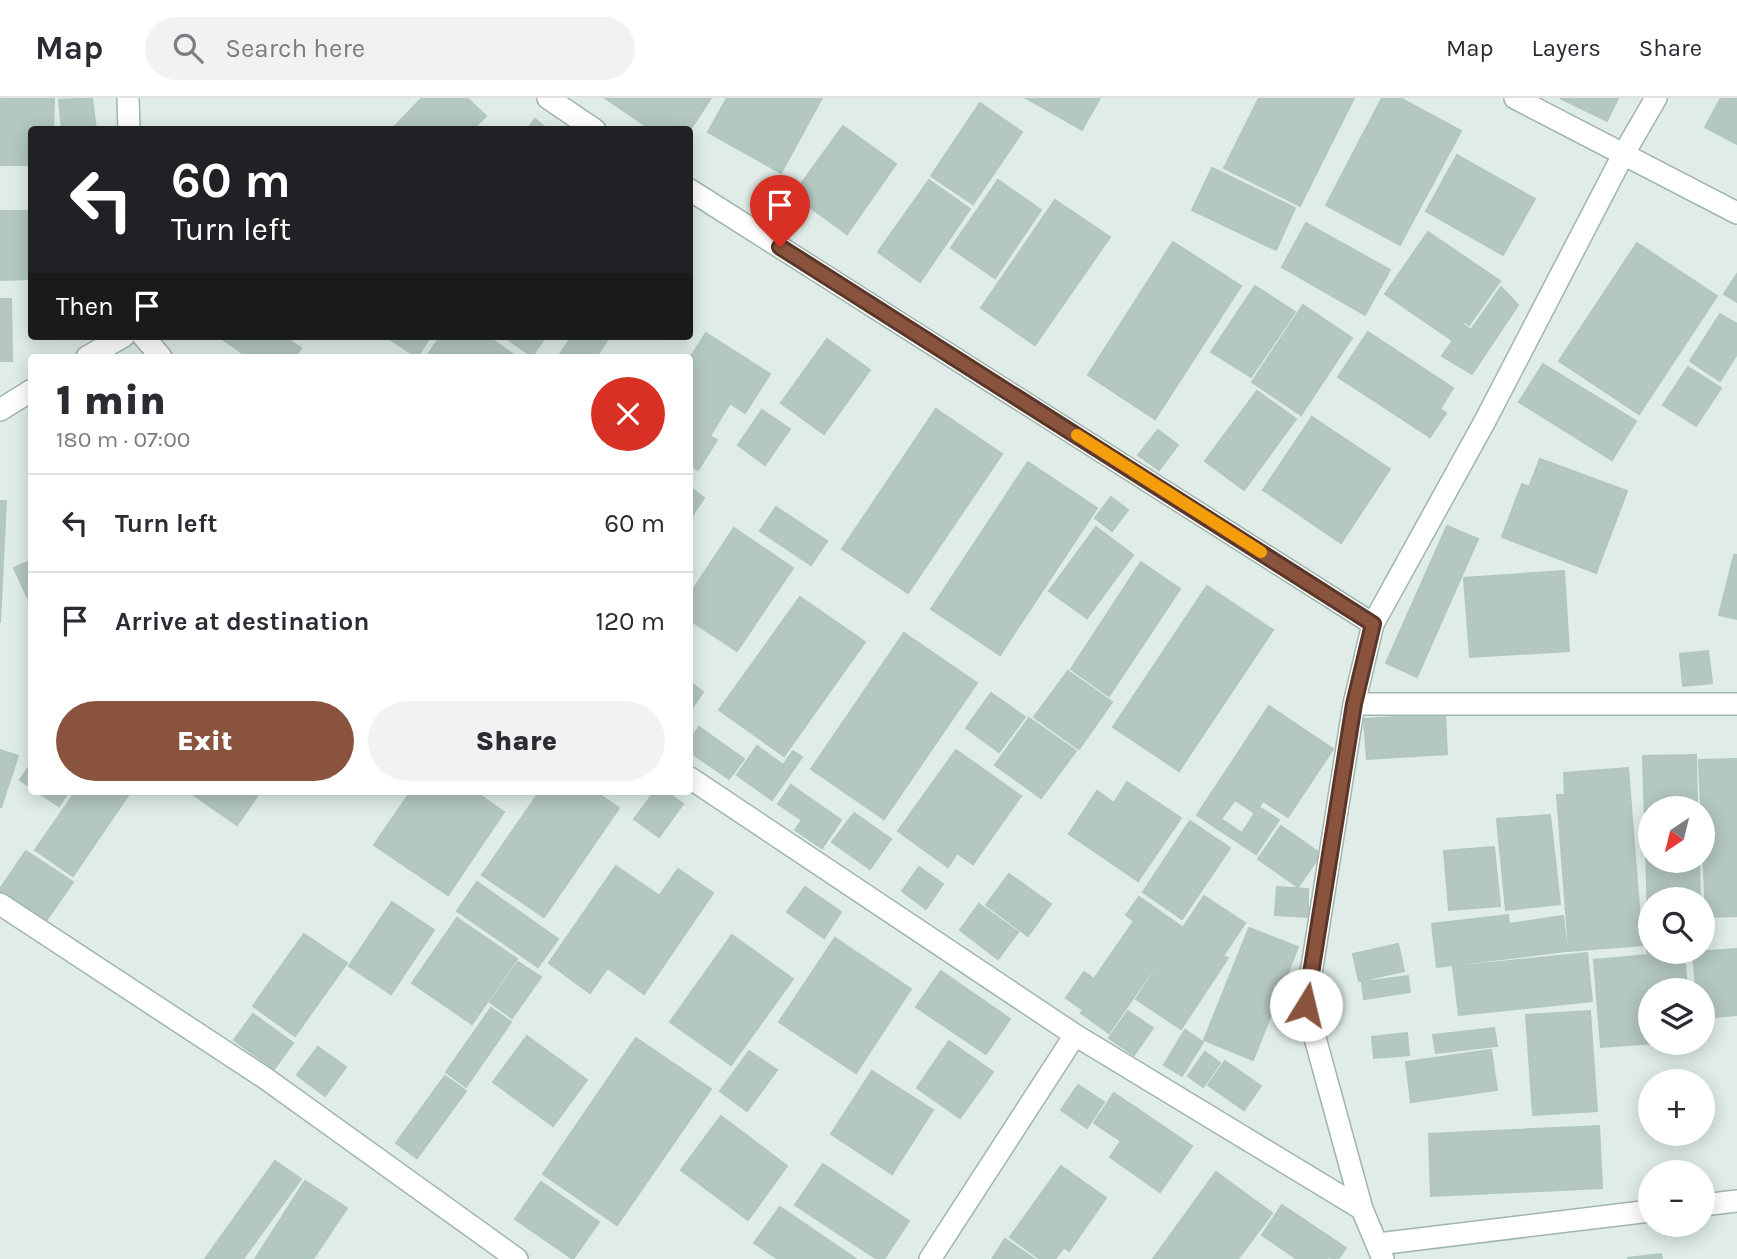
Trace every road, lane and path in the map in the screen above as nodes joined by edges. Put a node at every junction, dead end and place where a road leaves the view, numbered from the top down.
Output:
1 (128, 98) edge
2 (548, 98) edge
3 (1515, 98) edge
4 (1656, 98) edge
5 (130, 126) edge
6 (588, 126) edge
7 (1623, 155) junction
8 (693, 192) edge
9 (1737, 213) edge
10 (117, 340) edge
11 (147, 340) edge
12 (93, 354) edge
13 (159, 354) edge
14 (28, 392) edge
15 (0, 410) edge
16 (1373, 624) junction
17 (1354, 704) junction
18 (1737, 704) edge
19 (693, 780) edge
20 (0, 904) edge
21 (1075, 1035) junction
22 (1737, 1201) edge
23 (1715, 1204) edge
24 (1362, 1209) junction
25 (1638, 1213) edge
26 (1381, 1252) edge
27 (517, 1259) edge
28 (930, 1259) edge

1 - 5 street
2 - 6 street
3 - 7 street
4 - 7 street
7 - 9 street
7 - 16 street
8 - 16 street
10 - 12 street
11 - 13 street
14 - 15 street
16 - 17 street
17 - 18 street
17 - 24 street
19 - 21 street
20 - 27 street
21 - 24 street
21 - 28 street
22 - 23 street
24 - 26 street
25 - 26 street

